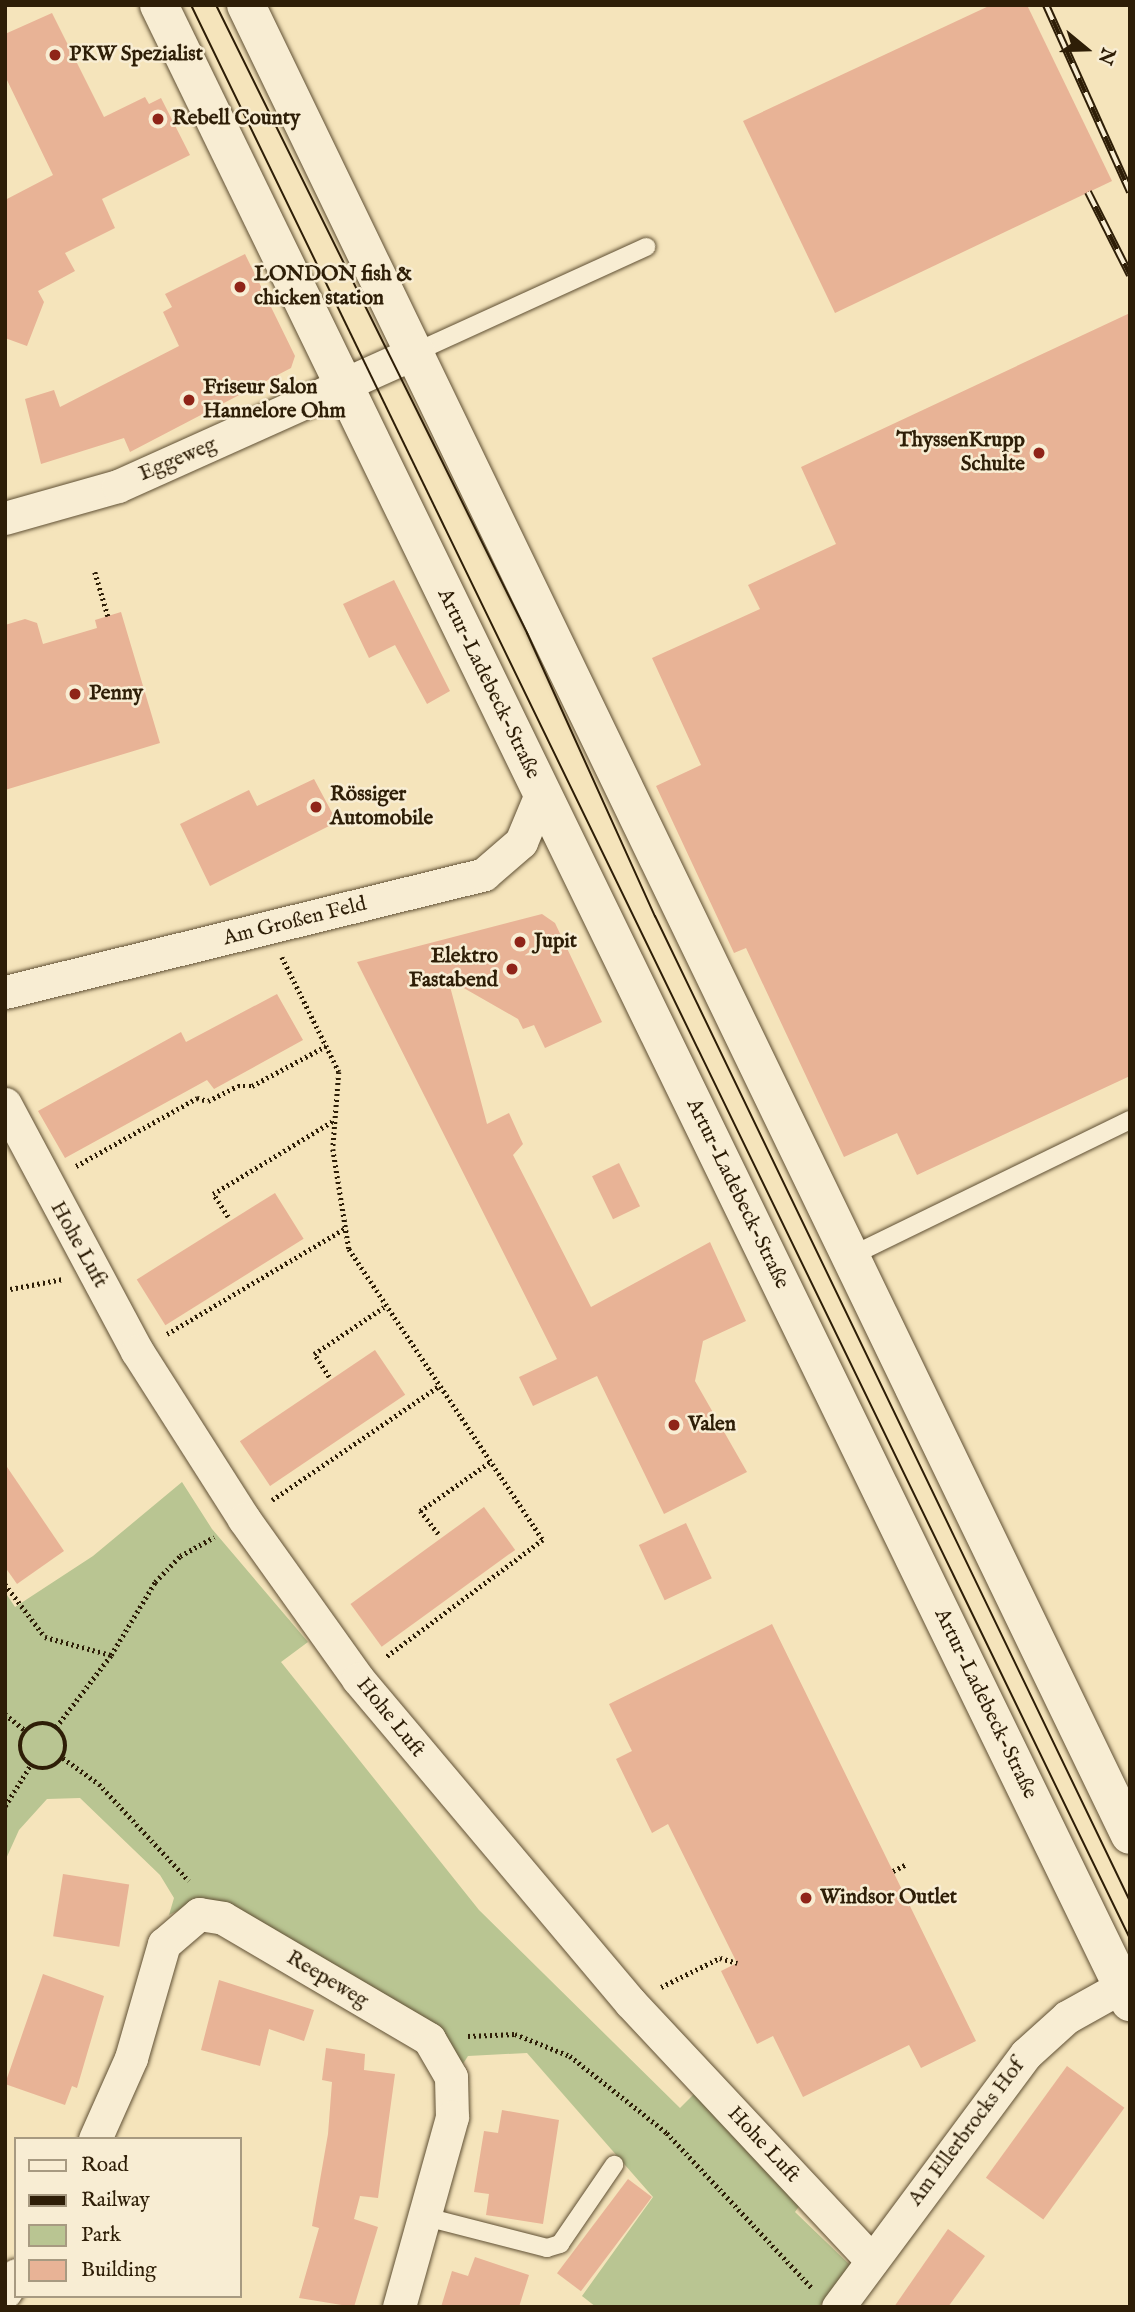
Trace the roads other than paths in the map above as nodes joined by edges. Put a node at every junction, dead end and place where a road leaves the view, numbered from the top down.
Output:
1 (159, 5) edge
2 (246, 5) edge
3 (646, 247) dead end
4 (418, 351) junction
5 (344, 385) junction
6 (5, 518) edge
7 (541, 794) junction
8 (5, 992) edge
9 (5, 1104) edge
10 (1130, 1121) edge
11 (849, 1258) junction
12 (1130, 1835) edge
13 (1127, 1990) edge
14 (96, 2137) edge
15 (614, 2165) dead end
16 (426, 2217) junction
17 (872, 2261) junction
18 (829, 2302) edge
19 (399, 2307) edge

1 - 5 street, Artur-Ladebeck-Straße
2 - 4 street
3 - 4 lane
4 - 5 street
4 - 11 street
5 - 6 street, Eggeweg
5 - 7 street, Artur-Ladebeck-Straße
7 - 8 street, Am Großen Feld
7 - 13 street, Artur-Ladebeck-Straße
9 - 17 street, Hohe Luft
10 - 11 lane
11 - 12 street
13 - 17 street, Am Ellerbrocks Hof
14 - 16 street, Reepeweg
15 - 16 lane
16 - 19 street, Reepeweg
17 - 18 street, Am Ellerbrocks Hof

